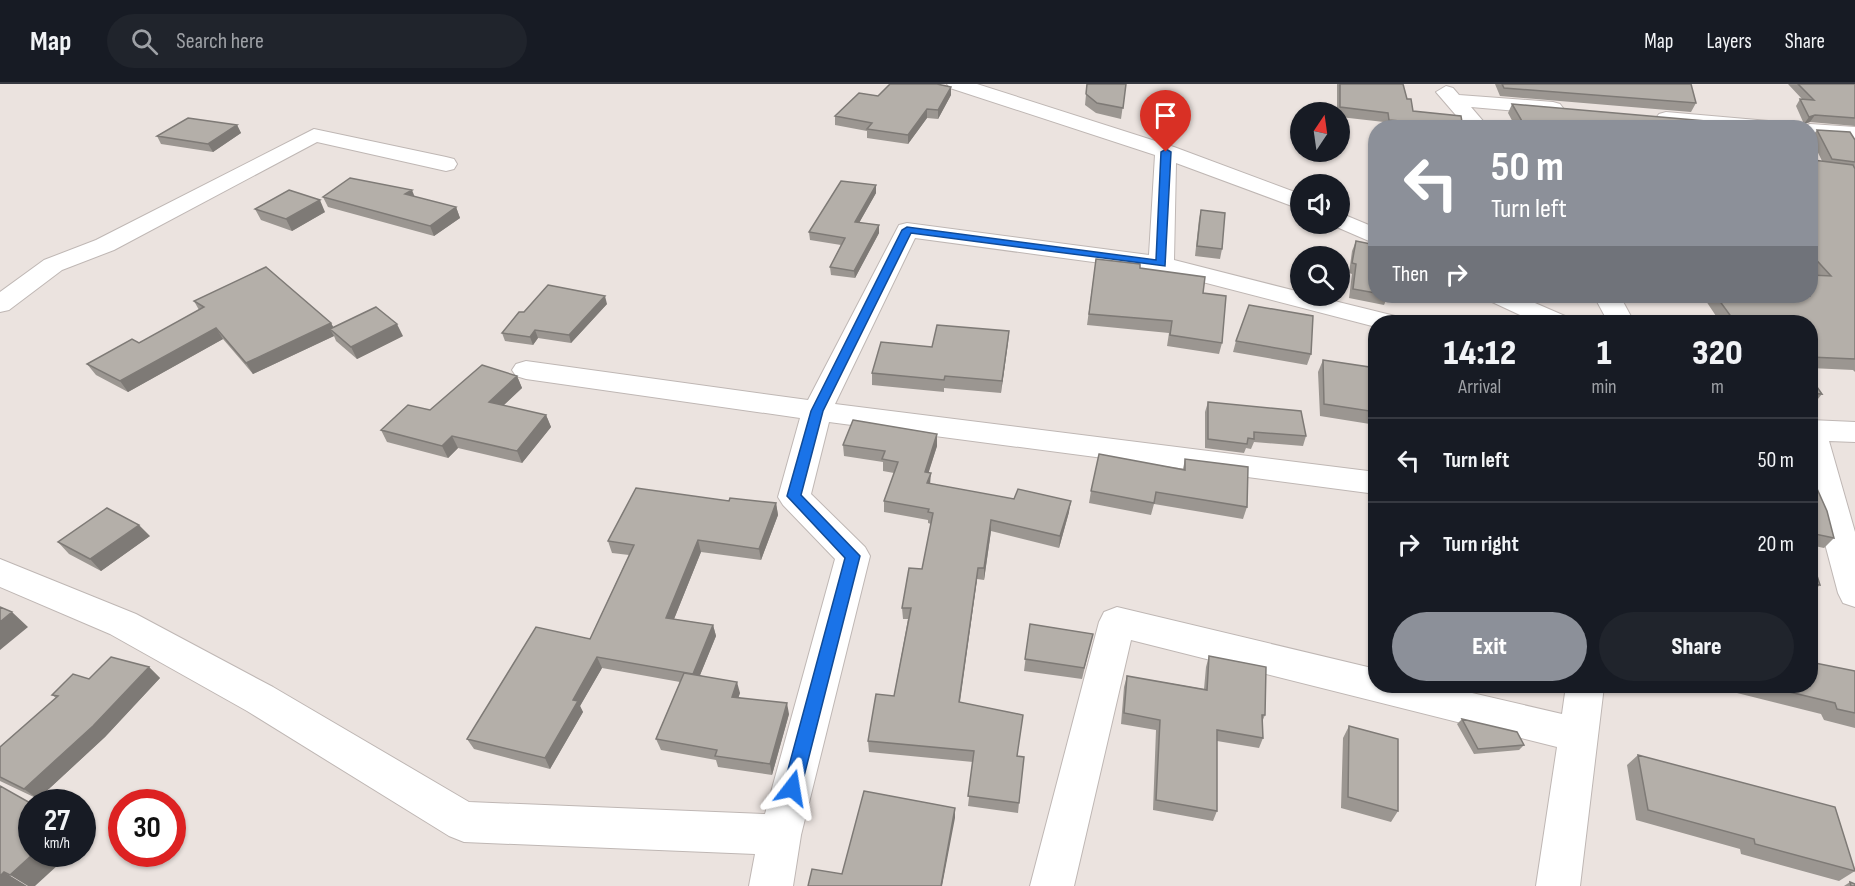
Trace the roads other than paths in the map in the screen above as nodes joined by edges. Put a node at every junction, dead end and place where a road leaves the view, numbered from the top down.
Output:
1 (957, 84) edge
2 (1439, 84) edge
3 (1452, 100) junction
4 (1567, 110) edge
5 (1648, 117) edge
6 (1471, 120) edge
7 (1684, 120) edge
8 (1818, 131) edge
9 (1855, 133) edge
10 (1166, 152) junction
11 (446, 164) dead end
12 (1290, 198) edge
13 (1350, 225) edge
14 (1368, 233) edge
15 (1161, 264) junction
16 (1514, 303) edge
17 (0, 304) edge
18 (1541, 315) edge
19 (1368, 317) edge
20 (526, 370) dead end
21 (817, 411) junction
22 (1818, 430) edge
23 (1855, 432) edge
24 (1818, 456) edge
25 (1368, 482) edge
26 (0, 572) edge
27 (1855, 593) edge
28 (1368, 683) edge
29 (1408, 693) edge
30 (1584, 693) edge
31 (1578, 735) junction
32 (780, 835) junction
33 (771, 886) edge
34 (1052, 886) edge
35 (1558, 886) edge

1 - 10 street
2 - 3 street
3 - 4 street
3 - 6 street
5 - 7 street
8 - 9 street
10 - 12 street
10 - 15 street
11 - 17 street
13 - 14 street
15 - 19 street
15 - 21 street
16 - 18 street
20 - 21 street
21 - 25 street
21 - 32 street
22 - 23 street
24 - 27 street
26 - 32 street
28 - 34 street
29 - 31 street
30 - 31 street
31 - 35 street
32 - 33 street

